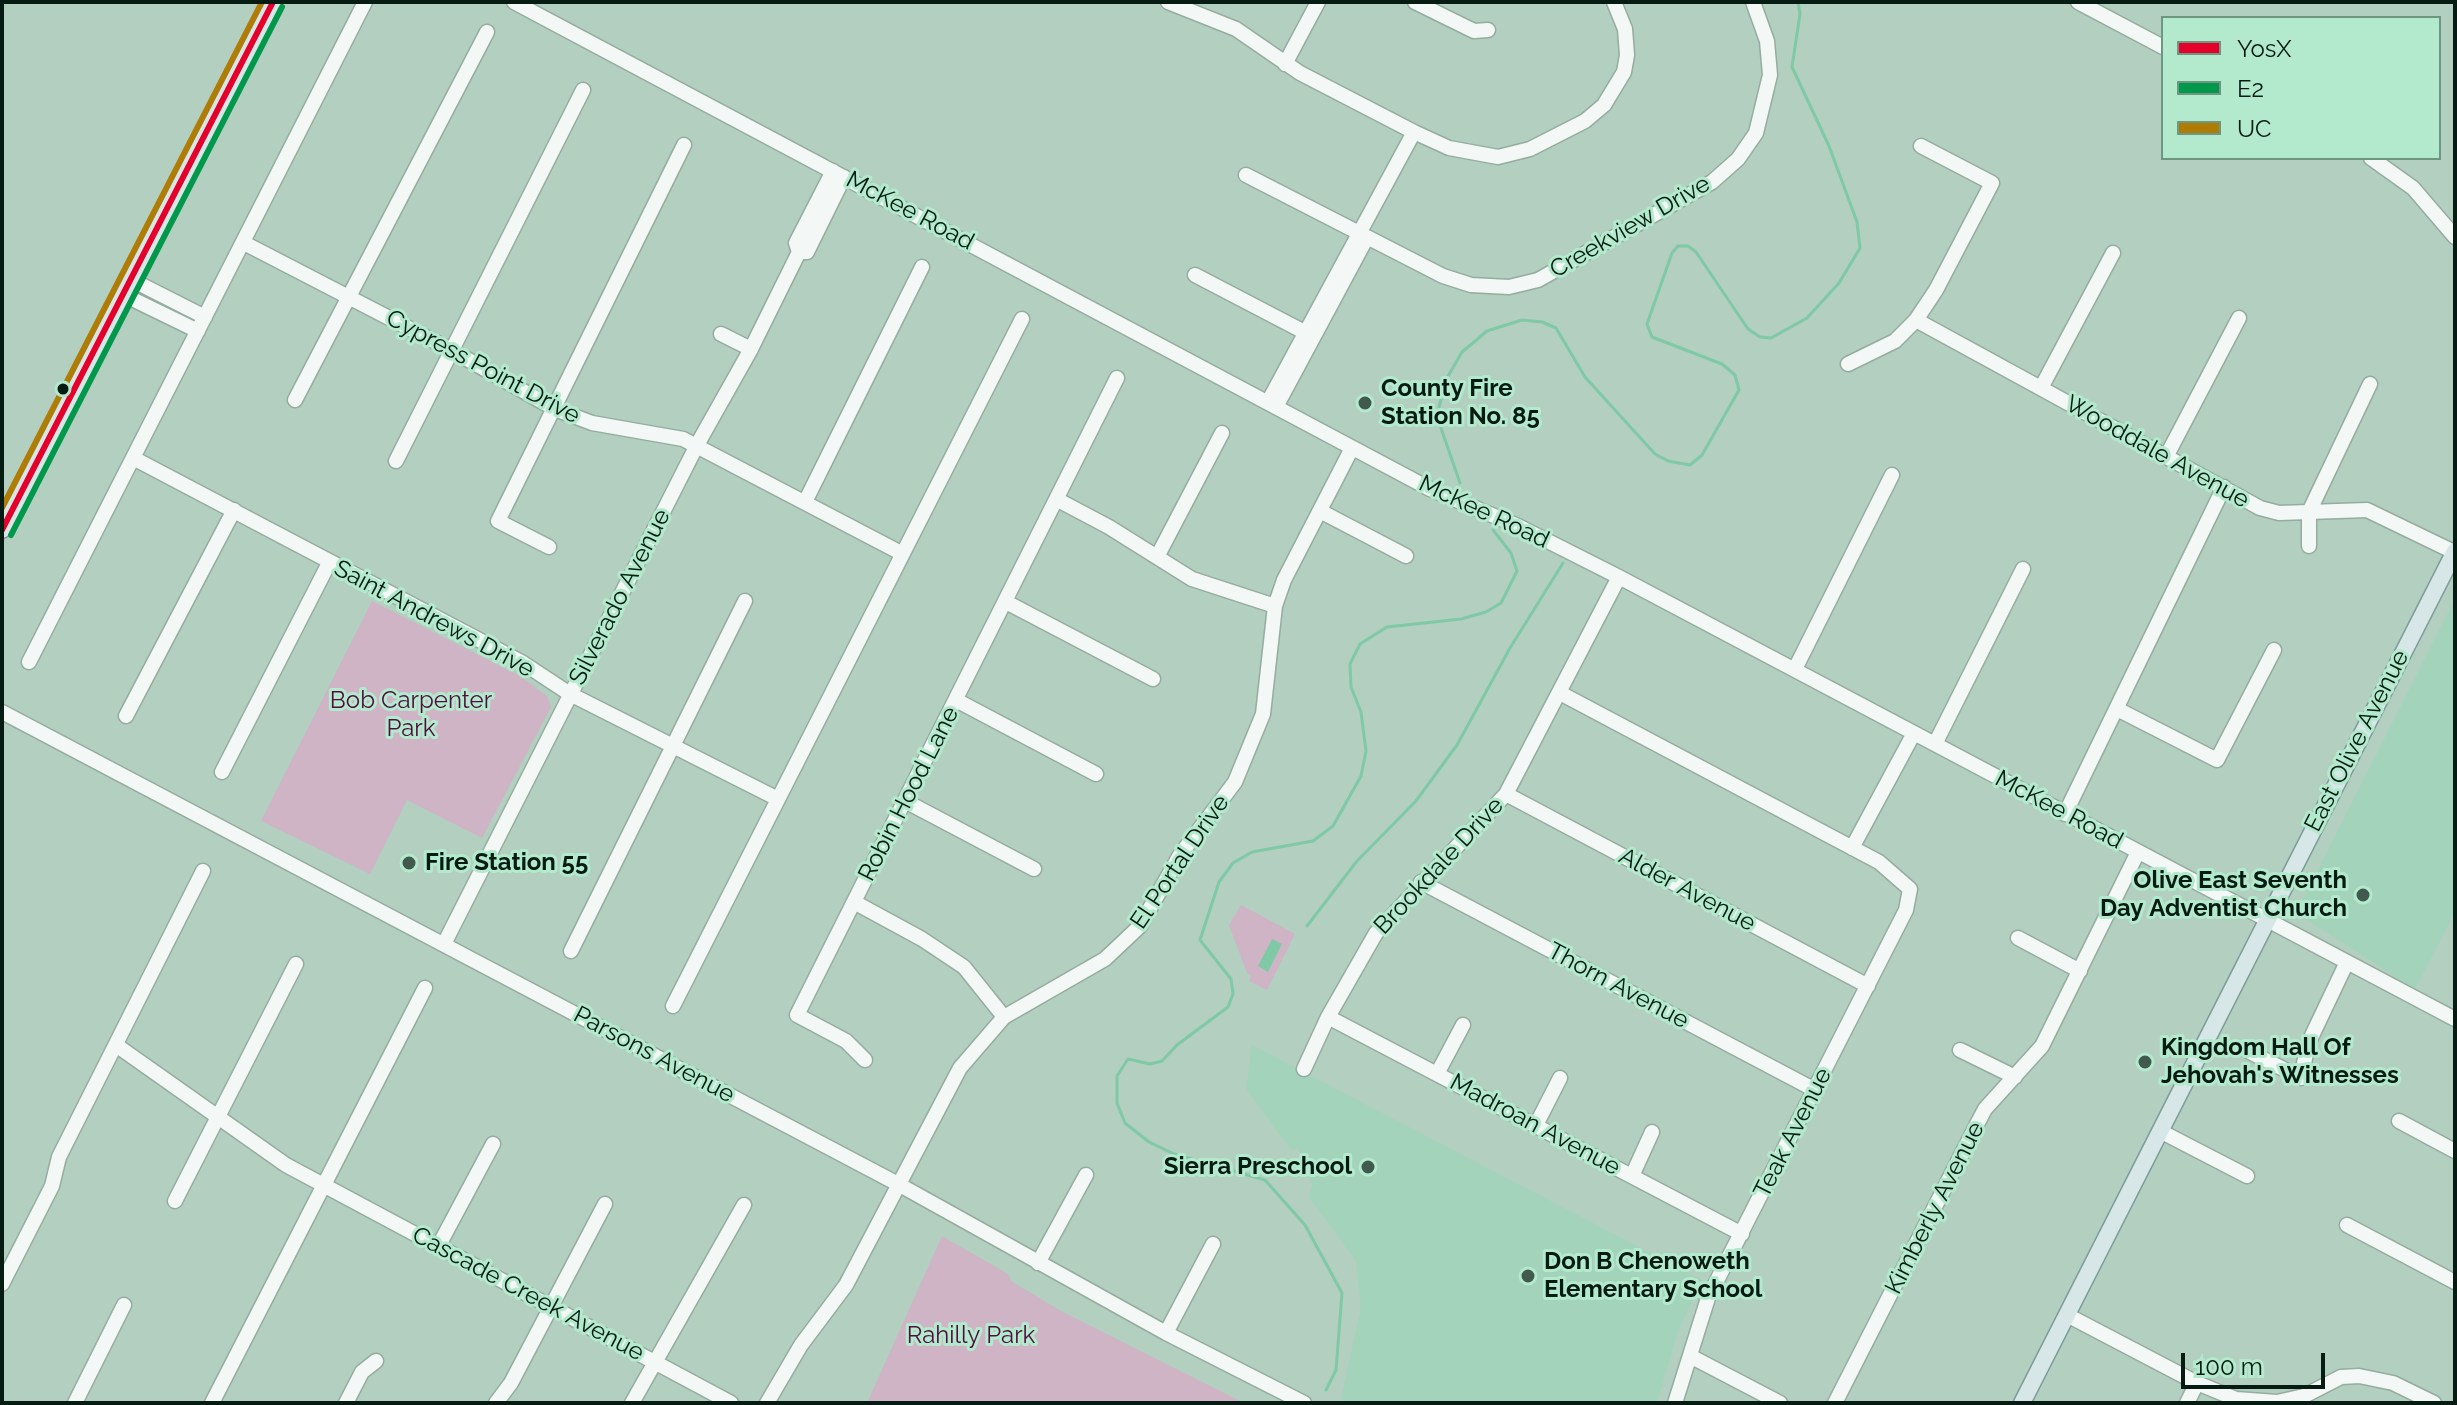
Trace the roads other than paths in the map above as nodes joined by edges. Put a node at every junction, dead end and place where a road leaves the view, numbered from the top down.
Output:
1 (273, 2) edge
2 (365, 2) edge
3 (514, 2) edge
4 (1168, 2) edge
5 (1318, 2) edge
6 (1415, 2) edge
7 (1614, 2) edge
8 (1753, 2) edge
9 (2078, 2) edge
10 (1189, 7) edge
11 (1488, 30) dead end
12 (487, 32) dead end
13 (2161, 46) edge
14 (1285, 64) junction
15 (583, 90) dead end
16 (1414, 132) junction
17 (684, 145) dead end
18 (1921, 146) dead end
19 (2374, 160) edge
20 (839, 174) junction
21 (1246, 175) dead end
22 (1362, 233) junction
23 (2455, 237) edge
24 (244, 243) junction
25 (2113, 253) dead end
26 (922, 267) dead end
27 (1195, 275) dead end
28 (132, 280) junction
29 (124, 295) junction
30 (349, 297) junction
31 (205, 317) junction
32 (2239, 318) dead end
33 (1022, 319) dead end
34 (1916, 320) junction
35 (198, 331) junction
36 (721, 334) dead end
37 (1309, 334) junction
38 (751, 349) junction
39 (451, 350) junction
40 (1848, 364) dead end
41 (1117, 378) dead end
42 (2370, 384) dead end
43 (2041, 388) junction
44 (295, 400) dead end
45 (1272, 405) junction
46 (555, 409) junction
47 (1222, 433) dead end
48 (697, 445) junction
49 (1352, 448) junction
50 (2166, 457) junction
51 (135, 459) junction
52 (396, 461) dead end
53 (1892, 475) dead end
54 (2224, 487) junction
55 (1058, 500) junction
56 (805, 502) junction
57 (234, 510) junction
58 (1320, 511) junction
59 (2309, 512) junction
60 (2, 530) edge
61 (2309, 546) dead end
62 (549, 547) dead end
63 (2455, 552) edge
64 (901, 553) junction
65 (1406, 556) dead end
66 (1157, 557) junction
67 (329, 563) junction
68 (2023, 569) dead end
69 (1619, 577) junction
70 (745, 601) dead end
71 (1006, 602) junction
72 (1275, 606) junction
73 (2274, 650) dead end
74 (29, 662) dead end
75 (1795, 669) junction
76 (1153, 679) dead end
77 (1560, 693) junction
78 (570, 694) junction
79 (956, 700) junction
80 (2117, 709) junction
81 (2, 712) edge
82 (126, 716) dead end
83 (1914, 733) junction
84 (1935, 744) junction
85 (675, 748) junction
86 (222, 772) dead end
87 (1096, 774) dead end
88 (1506, 794) junction
89 (776, 798) junction
90 (905, 801) junction
91 (2065, 814) junction
92 (1852, 848) junction
93 (2138, 852) junction
94 (1034, 869) dead end
95 (203, 871) dead end
96 (1421, 882) junction
97 (854, 902) junction
98 (2265, 921) junction
99 (2018, 938) dead end
100 (444, 944) junction
101 (571, 951) dead end
102 (2347, 962) junction
103 (296, 964) dead end
104 (2080, 971) junction
105 (1868, 986) junction
106 (425, 988) dead end
107 (673, 1006) dead end
108 (1004, 1017) junction
109 (1328, 1017) junction
110 (2455, 1019) edge
111 (1463, 1025) dead end
112 (116, 1045) junction
113 (1960, 1050) dead end
114 (2246, 1050) dead end
115 (865, 1060) dead end
116 (1304, 1069) dead end
117 (1438, 1072) junction
118 (2015, 1077) junction
119 (1560, 1078) dead end
120 (1815, 1090) junction
121 (217, 1116) junction
122 (2399, 1121) dead end
123 (1536, 1125) junction
124 (2160, 1131) junction
125 (1652, 1132) dead end
126 (493, 1144) dead end
127 (2455, 1151) edge
128 (1086, 1175) dead end
129 (1632, 1176) junction
130 (2247, 1176) dead end
131 (898, 1184) junction
132 (324, 1185) junction
133 (175, 1201) dead end
134 (605, 1204) dead end
135 (744, 1205) dead end
136 (2347, 1225) dead end
137 (1742, 1234) junction
138 (1213, 1244) dead end
139 (438, 1247) junction
140 (1038, 1263) junction
141 (2455, 1282) edge
142 (2, 1284) edge
143 (124, 1305) dead end
144 (551, 1308) junction
145 (2067, 1315) junction
146 (1166, 1333) junction
147 (1690, 1356) junction
148 (376, 1361) dead end
149 (654, 1361) junction
150 (2197, 1383) junction
151 (2304, 1399) edge
152 (75, 1403) edge
153 (212, 1403) edge
154 (346, 1403) edge
155 (496, 1403) edge
156 (632, 1403) edge
157 (731, 1403) edge
158 (767, 1403) edge
159 (1304, 1403) edge
160 (1675, 1403) edge
161 (1780, 1403) edge
162 (1835, 1403) edge
163 (2022, 1403) edge
164 (2187, 1403) edge
165 (2434, 1403) edge

1 - 28 main road
2 - 24 street
3 - 20 street, McKee Road
4 - 10 street
5 - 14 street
6 - 11 street
7 - 16 street
8 - 22 street, Creekview Drive
9 - 13 street
10 - 14 street
12 - 30 street
14 - 16 street
15 - 39 street
16 - 22 street
17 - 46 street
18 - 34 street
19 - 23 street
20 - 38 street, Silverado Avenue
20 - 45 street, McKee Road
21 - 22 street, Creekview Drive
22 - 37 street
24 - 30 street, Cypress Point Drive
24 - 31 street
25 - 43 street
26 - 56 street
27 - 37 street
28 - 29 main road
28 - 31 street
29 - 35 street
29 - 60 main road
30 - 39 street, Cypress Point Drive
30 - 44 street
31 - 35 street
32 - 50 street
33 - 64 street
34 - 40 street
34 - 43 street, Wooddale Avenue
35 - 51 street
36 - 38 street
37 - 45 street
38 - 48 street, Silverado Avenue
39 - 46 street, Cypress Point Drive
39 - 52 street
41 - 55 street, Robin Hood Lane
42 - 59 street
43 - 50 street, Wooddale Avenue
45 - 49 street, McKee Road
46 - 48 street, Cypress Point Drive
46 - 62 street
47 - 66 street
48 - 56 street, Cypress Point Drive
48 - 78 street, Silverado Avenue
49 - 58 street, El Portal Drive
49 - 69 street, McKee Road
50 - 54 street, Wooddale Avenue
51 - 57 street, Saint Andrews Drive
51 - 74 street
53 - 75 street
54 - 59 street, Wooddale Avenue
54 - 80 street
55 - 66 street
55 - 71 street, Robin Hood Lane
56 - 64 street, Cypress Point Drive
57 - 67 street, Saint Andrews Drive
57 - 82 street
58 - 65 street
58 - 72 street, El Portal Drive
59 - 61 street
59 - 63 street, Wooddale Avenue
63 - 98 main road, East Olive Avenue
64 - 89 street
66 - 72 street
67 - 78 street, Saint Andrews Drive
67 - 86 street
68 - 84 street
69 - 75 street, McKee Road
69 - 77 street, Brookdale Drive
70 - 85 street
71 - 76 street
71 - 79 street, Robin Hood Lane
72 - 108 street, El Portal Drive
73 - 80 street
75 - 83 street, McKee Road
77 - 88 street, Brookdale Drive
77 - 92 street
78 - 85 street, Saint Andrews Drive
78 - 100 street, Silverado Avenue
79 - 87 street
79 - 90 street, Robin Hood Lane
80 - 91 street
81 - 100 street, Parsons Avenue
83 - 84 street, McKee Road
83 - 92 street
84 - 91 street, McKee Road
85 - 89 street, Saint Andrews Drive
85 - 101 street
88 - 96 street, Brookdale Drive
88 - 105 street, Alder Avenue
89 - 107 street
90 - 94 street
90 - 97 street, Robin Hood Lane
91 - 93 street, McKee Road
92 - 105 street, Teak Avenue
93 - 98 street, McKee Road
93 - 104 street, Kimberly Avenue
95 - 112 street
96 - 109 street, Brookdale Drive
96 - 120 street, Thorn Avenue
97 - 108 street
97 - 115 street, Robin Hood Lane
98 - 102 street, McKee Road
98 - 124 main road, East Olive Avenue
99 - 104 street
100 - 131 street, Parsons Avenue
102 - 110 street, McKee Road
102 - 114 street
103 - 121 street
104 - 118 street, Kimberly Avenue
105 - 120 street, Teak Avenue
106 - 132 street
108 - 131 street, El Portal Drive
109 - 116 street, Brookdale Drive
109 - 117 street, Madroan Avenue
111 - 117 street
112 - 121 street, Cascade Creek Avenue
112 - 142 street
113 - 118 street
117 - 123 street, Madroan Avenue
118 - 162 street, Kimberly Avenue
119 - 123 street
120 - 137 street, Teak Avenue
121 - 132 street, Cascade Creek Avenue
121 - 133 street
122 - 127 street
123 - 129 street, Madroan Avenue
124 - 130 street
124 - 145 main road, East Olive Avenue
125 - 129 street
126 - 139 street
128 - 140 street
129 - 137 street, Madroan Avenue
131 - 140 street, Parsons Avenue
131 - 158 street, El Portal Drive
132 - 139 street, Cascade Creek Avenue
132 - 153 street
134 - 144 street
135 - 149 street
136 - 141 street
137 - 147 street, Teak Avenue
138 - 146 street
139 - 144 street, Cascade Creek Avenue
140 - 146 street, Parsons Avenue
143 - 152 street
144 - 149 street, Cascade Creek Avenue
144 - 155 street
145 - 150 street
145 - 163 main road, East Olive Avenue
146 - 159 street, Parsons Avenue
147 - 160 street, Teak Avenue
147 - 161 street
148 - 154 street
149 - 156 street
149 - 157 street, Cascade Creek Avenue
150 - 151 street
150 - 164 street
151 - 165 street

